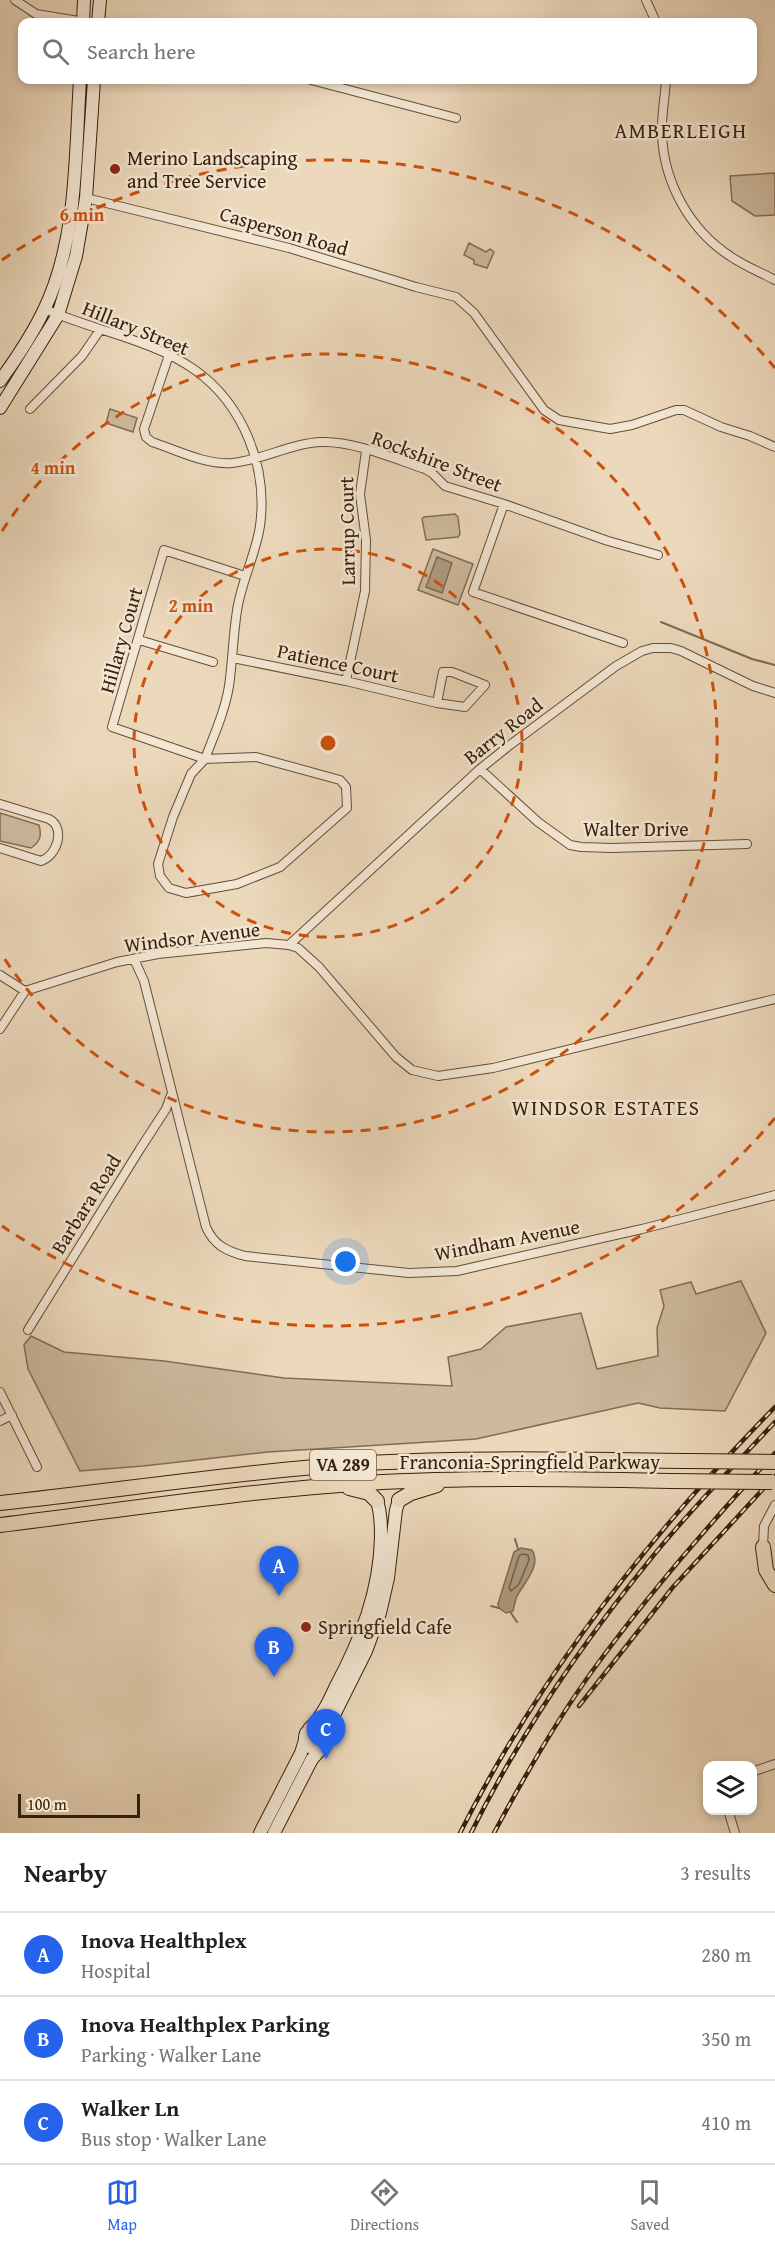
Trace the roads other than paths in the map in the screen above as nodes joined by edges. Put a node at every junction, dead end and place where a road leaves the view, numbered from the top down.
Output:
1 (15, 0) edge
2 (84, 0) edge
3 (100, 0) edge
4 (646, 0) edge
5 (60, 18) edge
6 (84, 18) edge
7 (98, 18) edge
8 (654, 18) edge
9 (80, 84) edge
10 (94, 84) edge
11 (326, 84) edge
12 (666, 84) edge
13 (456, 118) dead end
14 (86, 198) junction
15 (775, 280) edge
16 (45, 309) junction
17 (58, 315) junction
18 (100, 330) junction
19 (169, 355) junction
20 (0, 381) edge
21 (0, 408) edge
22 (30, 409) dead end
23 (775, 447) edge
24 (366, 451) junction
25 (255, 458) junction
26 (504, 504) junction
27 (658, 555) dead end
28 (245, 576) junction
29 (139, 640) junction
30 (623, 643) dead end
31 (233, 657) junction
32 (213, 662) dead end
33 (346, 681) junction
34 (775, 693) edge
35 (436, 703) junction
36 (205, 759) junction
37 (480, 769) junction
38 (0, 804) edge
39 (747, 844) dead end
40 (0, 848) edge
41 (289, 945) junction
42 (134, 959) junction
43 (0, 975) edge
44 (25, 991) junction
45 (775, 999) edge
46 (0, 1029) edge
47 (171, 1095) junction
48 (775, 1195) edge
49 (28, 1330) dead end
50 (0, 1392) edge
51 (12, 1415) junction
52 (0, 1421) edge
53 (775, 1462) edge
54 (37, 1467) dead end
55 (454, 1480) junction
56 (774, 1482) edge
57 (335, 1485) junction
58 (399, 1500) joint
59 (377, 1501) joint
60 (0, 1503) edge
61 (775, 1504) edge
62 (0, 1525) edge
63 (763, 1547) junction
64 (775, 1566) edge
65 (775, 1585) edge
66 (307, 1734) junction
67 (325, 1742) junction
68 (775, 1764) edge
69 (757, 1771) edge
70 (730, 1815) edge
71 (260, 1833) edge
72 (274, 1833) edge
73 (735, 1833) edge

1 - 5 street
2 - 6 street
3 - 7 street
4 - 8 street
9 - 16 street
10 - 14 street
11 - 13 street
12 - 15 street
14 - 17 street
14 - 23 street, Casperson Road
16 - 17 street, Hillary Street
16 - 20 street
17 - 18 street, Hillary Street
17 - 21 street
18 - 19 street, Hillary Street
18 - 22 street
19 - 25 street, Hillary Street
19 - 25 street, Rockshire Street
24 - 25 street, Rockshire Street
24 - 26 street, Rockshire Street
24 - 33 street, Larrup Court
25 - 28 street, Hillary Street
26 - 27 street, Rockshire Street
26 - 30 street
28 - 29 street, Hillary Court
28 - 31 street, Hillary Street
29 - 32 street
29 - 36 street, Hillary Court
31 - 33 street, Patience Court
31 - 36 street, Hillary Street
33 - 35 street, Patience Court
34 - 37 street, Barry Road
35 - 35 street, Patience Court
36 - 36 street, Hillary Street
37 - 39 street, Walter Drive
37 - 41 street, Barry Road
38 - 40 street
41 - 42 street, Windsor Avenue
41 - 45 street
42 - 44 street, Windsor Avenue
42 - 47 street, Windham Avenue
43 - 44 street
44 - 46 street
47 - 48 street, Windham Avenue
47 - 49 street, Barbara Road
50 - 51 street
51 - 52 street
51 - 54 street
53 - 60 main road, Franconia-Springfield Parkway / VA 289, bridge
55 - 56 main road, Franconia-Springfield Parkway / VA 289, bridge
55 - 57 main road, Franconia-Springfield Parkway / VA 289
55 - 58 main road
57 - 59 main road
57 - 62 main road, Franconia-Springfield Parkway / VA 289
58 - 67 street
59 - 66 street
61 - 63 street
63 - 64 main road
63 - 65 main road
66 - 67 street
66 - 67 street
66 - 71 street
67 - 72 street
68 - 69 street
70 - 73 street

